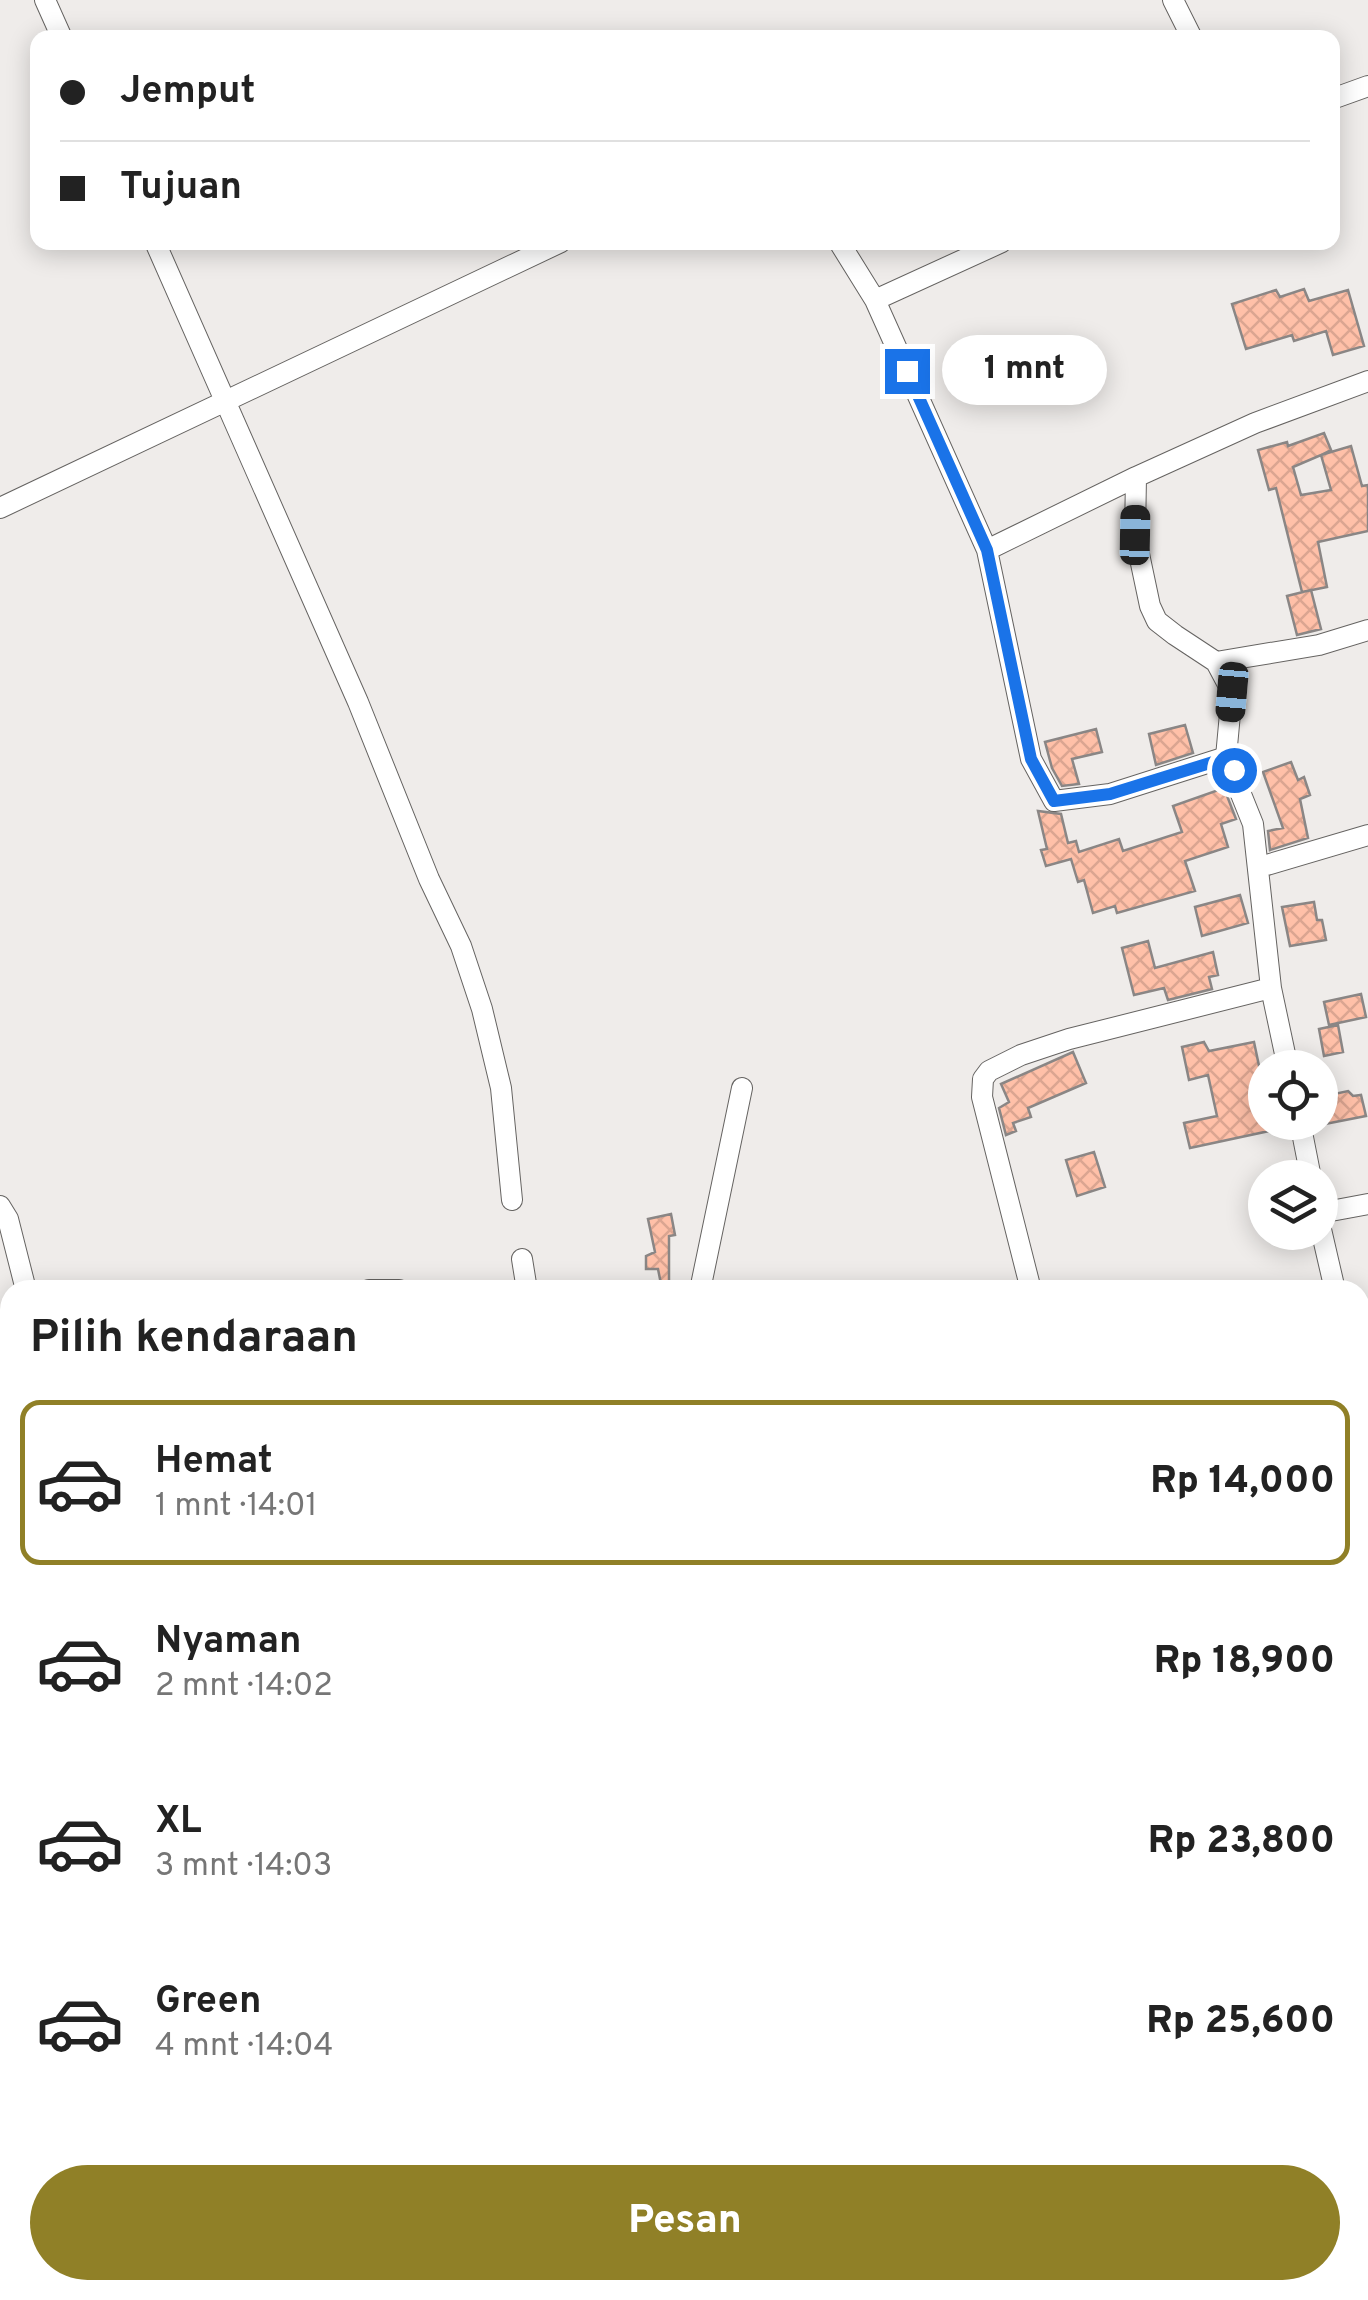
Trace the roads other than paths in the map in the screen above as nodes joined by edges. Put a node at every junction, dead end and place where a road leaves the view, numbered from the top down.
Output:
1 (45, 0) edge
2 (1173, 0) edge
3 (58, 30) edge
4 (1188, 30) edge
5 (1368, 86) edge
6 (1340, 96) edge
7 (159, 250) edge
8 (544, 250) edge
9 (844, 250) edge
10 (984, 250) edge
11 (875, 300) junction
12 (1368, 382) edge
13 (226, 399) junction
14 (1136, 477) junction
15 (0, 508) edge
16 (987, 550) junction
17 (1368, 630) edge
18 (1216, 662) junction
19 (1226, 758) junction
20 (1368, 835) edge
21 (1260, 867) junction
22 (1271, 988) junction
23 (1284, 1050) edge
24 (742, 1088) dead end
25 (512, 1200) dead end
26 (1368, 1204) edge
27 (0, 1206) edge
28 (1338, 1209) edge
29 (1326, 1250) edge
30 (522, 1259) dead end
31 (23, 1280) edge
32 (525, 1280) edge
33 (702, 1280) edge
34 (1028, 1280) edge
35 (1333, 1280) edge

1 - 3 street
2 - 4 street
5 - 6 street
7 - 13 street
8 - 13 street
9 - 11 street
10 - 11 street
11 - 16 street
12 - 14 street
13 - 15 street
13 - 25 street
14 - 16 street
14 - 18 street
16 - 19 street
17 - 18 street
18 - 19 street
19 - 21 street
20 - 21 street
21 - 22 street
22 - 23 street
22 - 34 street
24 - 33 street
26 - 28 street
27 - 31 street
29 - 35 street
30 - 32 street

